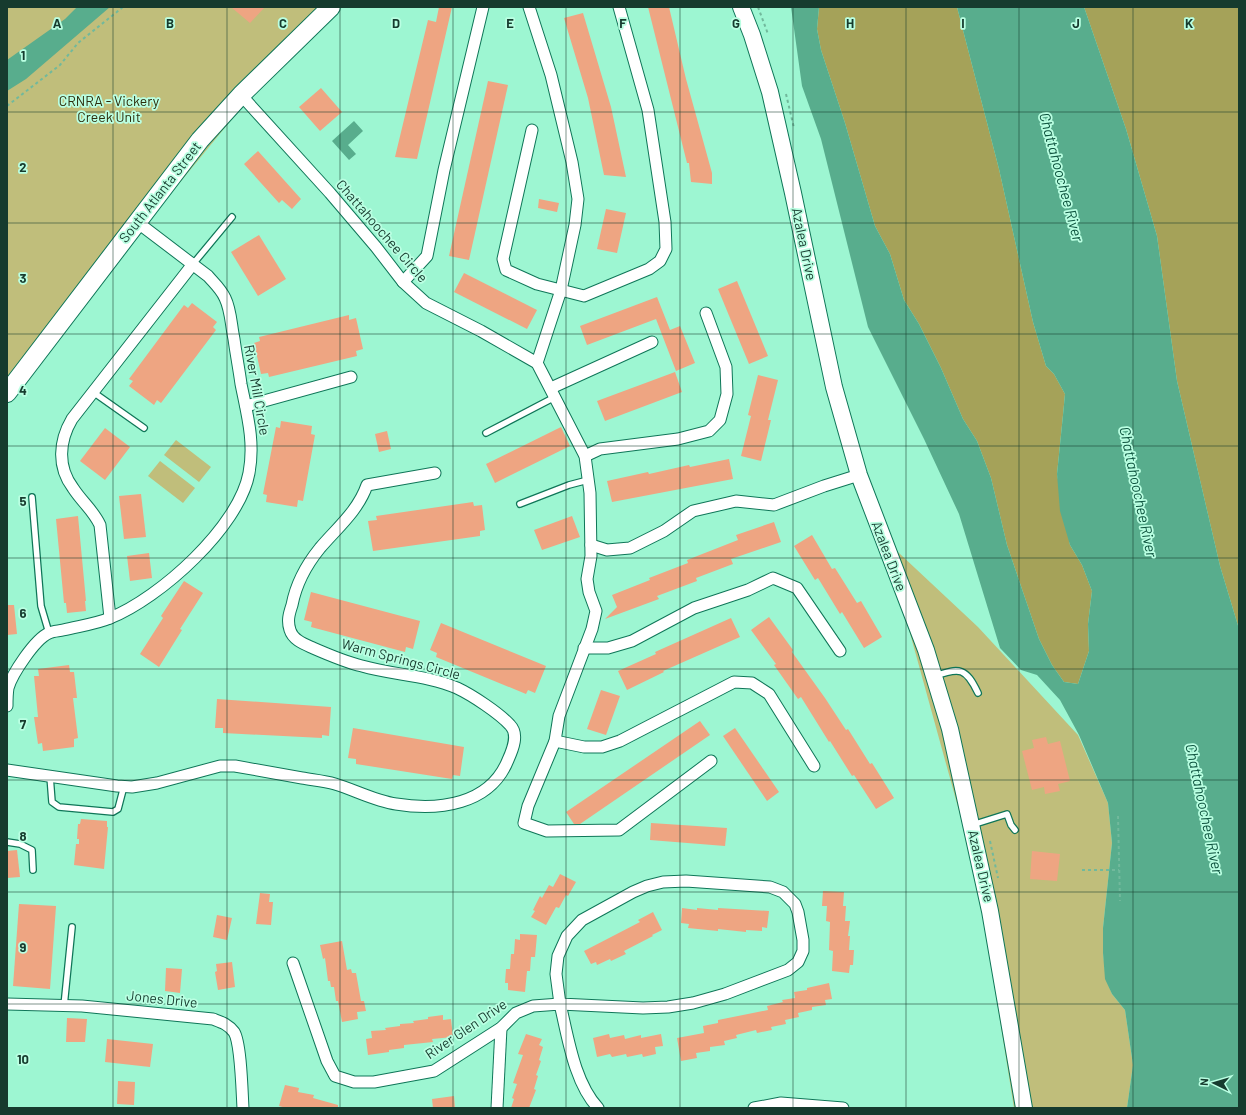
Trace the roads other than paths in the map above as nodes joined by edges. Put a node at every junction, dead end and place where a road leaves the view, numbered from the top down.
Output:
1 (331, 7) edge
2 (483, 7) edge
3 (530, 7) edge
4 (619, 7) edge
5 (742, 7) edge
6 (241, 95) junction
7 (532, 130) dead end
8 (232, 217) dead end
9 (137, 222) junction
10 (193, 264) junction
11 (403, 282) junction
12 (561, 290) junction
13 (706, 313) dead end
14 (652, 342) dead end
15 (537, 363) junction
16 (351, 377) dead end
17 (93, 392) junction
18 (7, 393) edge
19 (553, 393) junction
20 (246, 406) junction
21 (144, 428) dead end
22 (486, 433) dead end
23 (584, 456) junction
24 (435, 473) dead end
25 (859, 475) junction
26 (588, 480) junction
27 (32, 497) dead end
28 (520, 504) dead end
29 (591, 545) junction
30 (110, 618) junction
31 (49, 633) junction
32 (584, 648) junction
33 (840, 651) dead end
34 (934, 676) junction
35 (978, 693) dead end
36 (7, 706) edge
37 (555, 741) junction
38 (711, 761) dead end
39 (814, 766) dead end
40 (7, 770) edge
41 (50, 776) junction
42 (124, 786) junction
43 (971, 825) junction
44 (1015, 830) dead end
45 (7, 842) edge
46 (33, 870) dead end
47 (72, 927) dead end
48 (293, 963) dead end
49 (7, 1004) edge
50 (560, 1004) junction
51 (64, 1006) junction
52 (501, 1028) junction
53 (243, 1108) edge
54 (497, 1108) edge
55 (598, 1108) edge
56 (754, 1108) edge
57 (843, 1108) edge
58 (1024, 1108) edge

1 - 6 main road, South Atlanta Street
2 - 11 street
3 - 12 street
4 - 12 street
5 - 25 street, Azalea Drive
6 - 9 main road, South Atlanta Street
6 - 11 street, Chattahoochee Circle
7 - 12 street
8 - 10 lane
9 - 10 street, River Mill Circle
9 - 18 main road, South Atlanta Street
10 - 17 street
10 - 20 street, River Mill Circle
11 - 15 street, Chattahoochee Circle
12 - 15 street
13 - 23 street
14 - 19 street
15 - 19 street
16 - 20 street
17 - 21 lane
17 - 30 street
19 - 22 lane
19 - 23 street
20 - 30 street, River Mill Circle
23 - 26 street
24 - 42 street, Warm Springs Circle
25 - 29 street
25 - 34 street, Azalea Drive
26 - 28 lane
26 - 29 street
27 - 31 lane
29 - 32 street
30 - 31 street, River Mill Circle
31 - 36 street, River Mill Circle
32 - 33 street
32 - 37 street
34 - 35 lane
34 - 43 street, Azalea Drive
37 - 38 street
37 - 39 street
40 - 41 street, Warm Springs Circle
41 - 42 street, Warm Springs Circle
41 - 42 lane
43 - 44 lane
43 - 58 street, Azalea Drive
45 - 46 lane
47 - 51 lane
48 - 52 street, River Glen Drive
49 - 51 street, Jones Drive
50 - 50 street, River Glen Drive
50 - 52 street, River Glen Drive
50 - 55 street
51 - 53 street, Jones Drive
52 - 54 street
56 - 57 street

